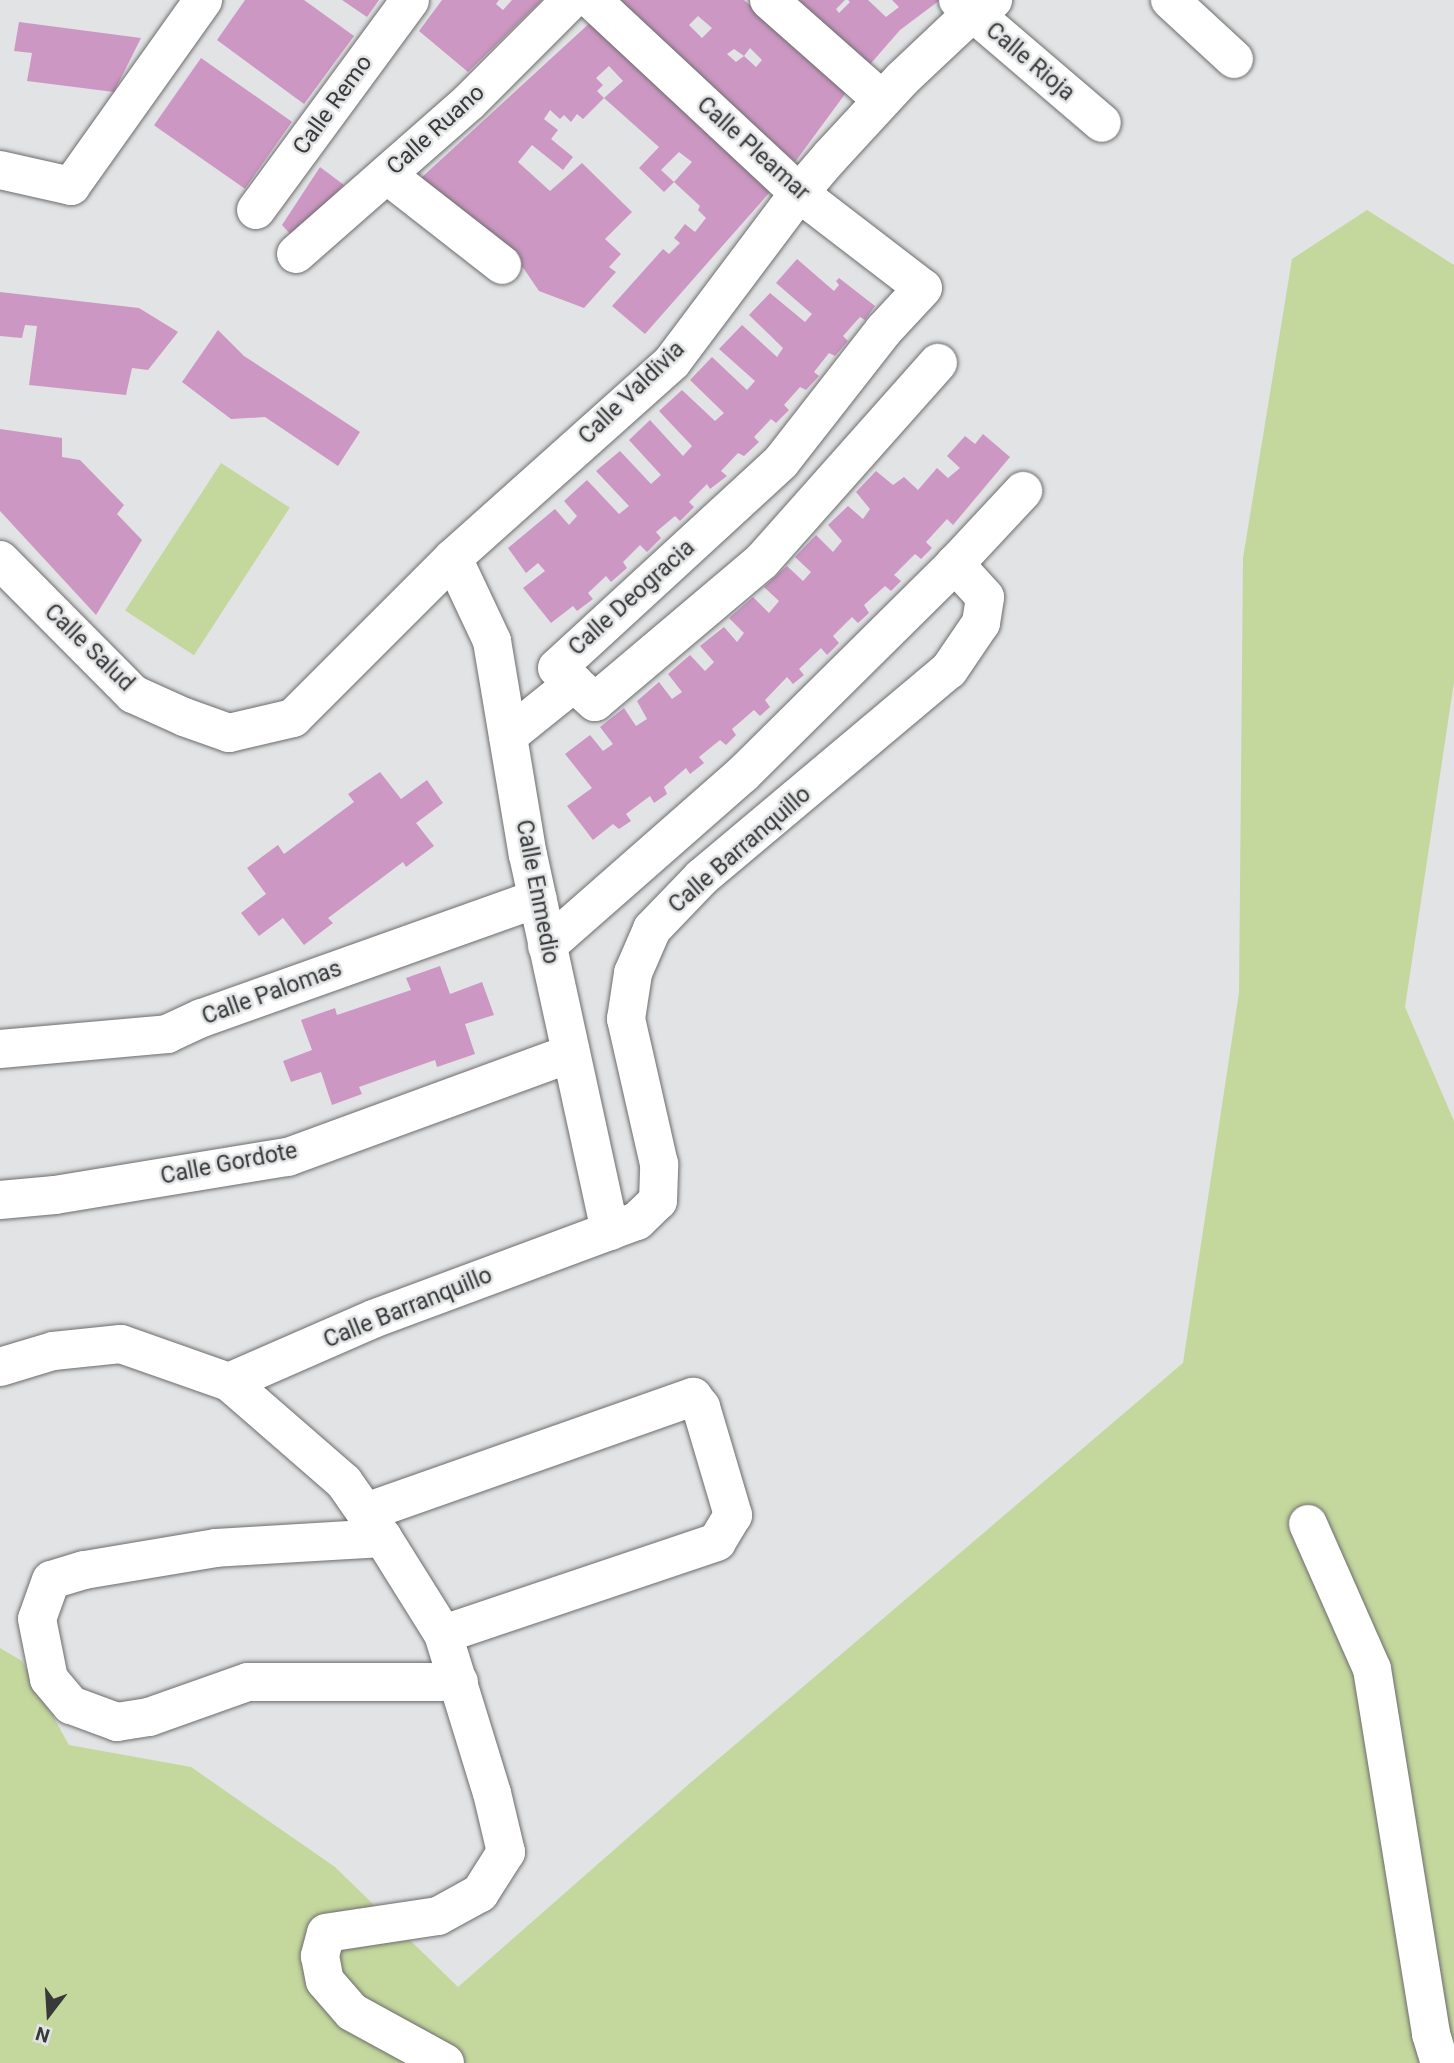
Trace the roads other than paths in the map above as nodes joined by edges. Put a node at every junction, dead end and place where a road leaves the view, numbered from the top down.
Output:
1 (203, 0) edge
2 (410, 0) edge
3 (571, 0) edge
4 (592, 0) edge
5 (769, 0) edge
6 (1170, 0) edge
7 (975, 4) edge
8 (1234, 59) dead end
9 (882, 100) junction
10 (1102, 123) dead end
11 (0, 170) edge
12 (387, 175) junction
13 (799, 193) junction
14 (256, 210) dead end
15 (296, 254) dead end
16 (502, 265) dead end
17 (923, 288) joint
18 (938, 363) dead end
19 (1023, 491) dead end
20 (453, 558) junction
21 (0, 560) edge
22 (956, 564) junction
23 (574, 684) junction
24 (229, 733) joint
25 (508, 736) junction
26 (537, 899) junction
27 (547, 946) junction
28 (0, 1049) edge
29 (569, 1054) junction
30 (0, 1200) edge
31 (610, 1231) junction
32 (0, 1367) edge
33 (229, 1382) junction
34 (1308, 1524) dead end
35 (374, 1525) junction
36 (443, 1634) junction
37 (458, 1682) junction
38 (445, 2063) edge
39 (1440, 2063) edge

1 - 11 street
2 - 14 street, Calle Remo
3 - 12 street, Calle Ruano
4 - 13 street, Calle Pleamar
5 - 9 street
6 - 8 street
7 - 9 street, Calle Valdivia
7 - 10 street, Calle Rioja
9 - 13 street, Calle Valdivia
12 - 15 street, Calle Ruano
12 - 16 street
13 - 17 street, Calle Pleamar
13 - 20 street, Calle Valdivia
17 - 23 street, Calle Deogracia
18 - 23 street, Calle Deogracia
19 - 22 street
20 - 24 street, Calle Valdivia
20 - 25 street, Calle Enmedio
21 - 24 street, Calle Salud
22 - 27 street
22 - 31 street, Calle Barranquillo
23 - 25 street
25 - 26 street, Calle Enmedio
26 - 27 street, Calle Enmedio
26 - 28 street, Calle Palomas
27 - 29 street, Calle Enmedio
29 - 30 street, Calle Gordote
29 - 31 street, Calle Enmedio
31 - 33 street, Calle Barranquillo
32 - 33 street
33 - 35 street
34 - 39 street
35 - 36 street
35 - 36 street
35 - 37 street
36 - 37 street
37 - 38 street

